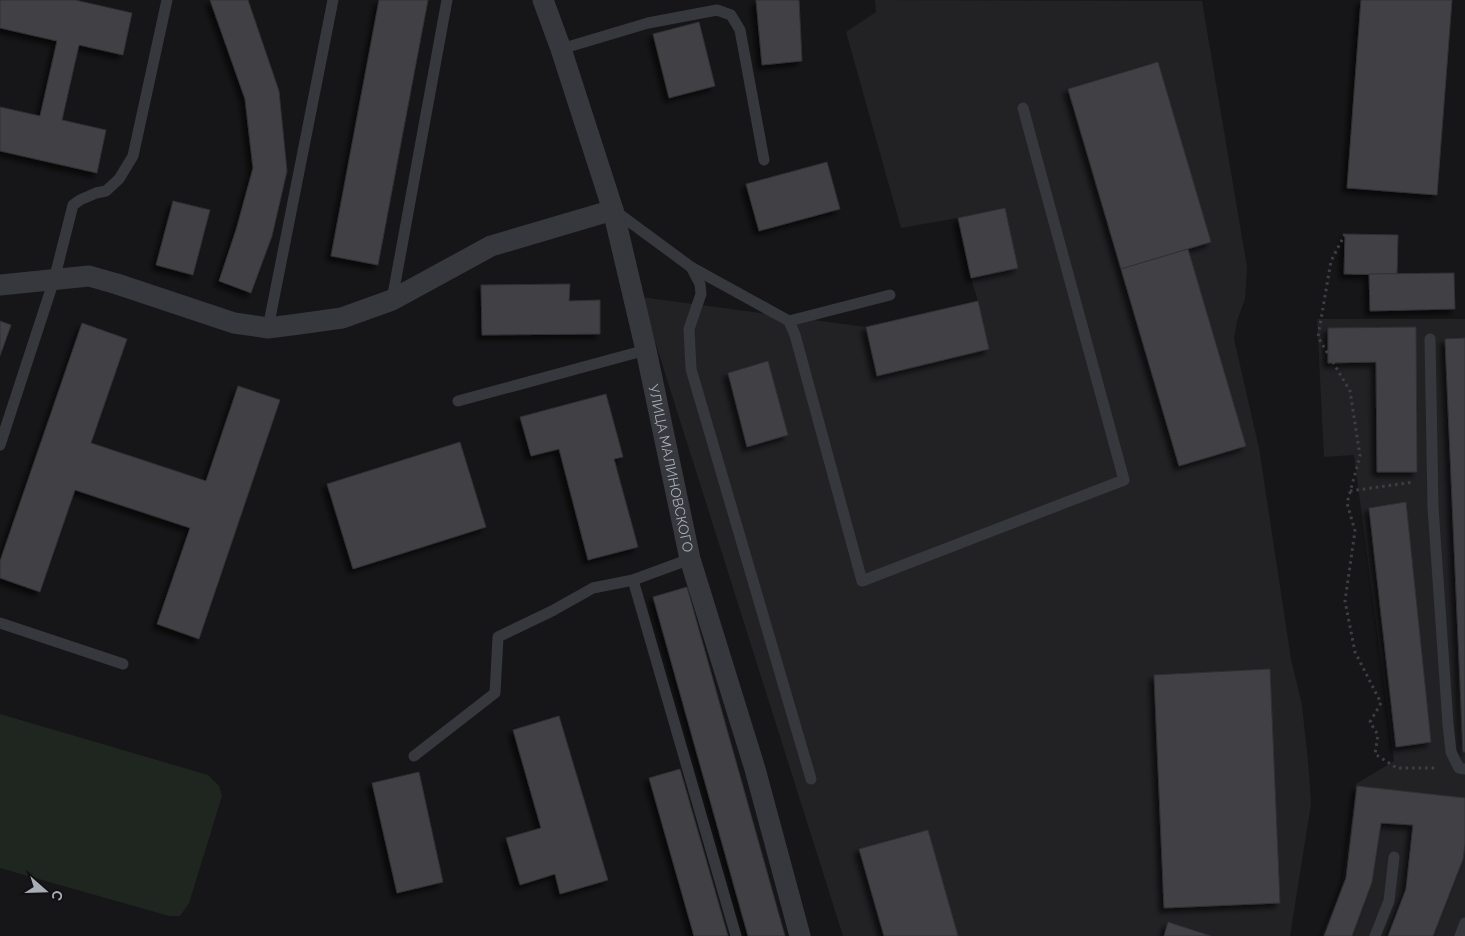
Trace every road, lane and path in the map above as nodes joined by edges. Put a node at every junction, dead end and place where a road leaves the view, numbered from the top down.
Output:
1 (167, 0) edge
2 (333, 0) edge
3 (447, 0) edge
4 (543, 0) edge
5 (561, 49) junction
6 (1023, 108) dead end
7 (764, 160) dead end
8 (613, 210) junction
9 (1345, 234) dead end
10 (691, 267) junction
11 (54, 280) junction
12 (0, 285) edge
13 (890, 295) dead end
14 (392, 300) junction
15 (789, 321) junction
16 (268, 328) junction
17 (1430, 339) dead end
18 (646, 350) junction
19 (458, 401) dead end
20 (0, 445) edge
21 (1432, 479) junction
22 (1350, 491) junction
23 (690, 559) junction
24 (633, 580) junction
25 (0, 622) edge
26 (123, 664) dead end
27 (414, 756) dead end
28 (1462, 769) edge
29 (811, 779) dead end
30 (1394, 857) dead end
31 (1465, 924) edge
32 (736, 936) edge
33 (800, 936) edge
34 (1375, 936) edge
35 (1460, 936) edge

1 - 11 lane
2 - 16 lane
3 - 14 lane
4 - 5 street, УЛИЦА МАЛИНОВСКОГО
5 - 7 lane
5 - 8 street, УЛИЦА МАЛИНОВСКОГО
6 - 15 lane
8 - 10 lane
8 - 14 street
8 - 18 street, УЛИЦА МАЛИНОВСКОГО
9 - 22 path
10 - 15 lane
10 - 29 lane
11 - 12 street
11 - 16 street
11 - 20 lane
13 - 15 lane
14 - 16 street
17 - 21 lane
18 - 19 lane
18 - 23 street, УЛИЦА МАЛИНОВСКОГО
21 - 22 path
21 - 28 lane
22 - 28 path
23 - 24 lane
23 - 33 street, УЛИЦА МАЛИНОВСКОГО
24 - 27 lane
24 - 32 lane
25 - 26 lane
30 - 34 lane
31 - 35 lane

